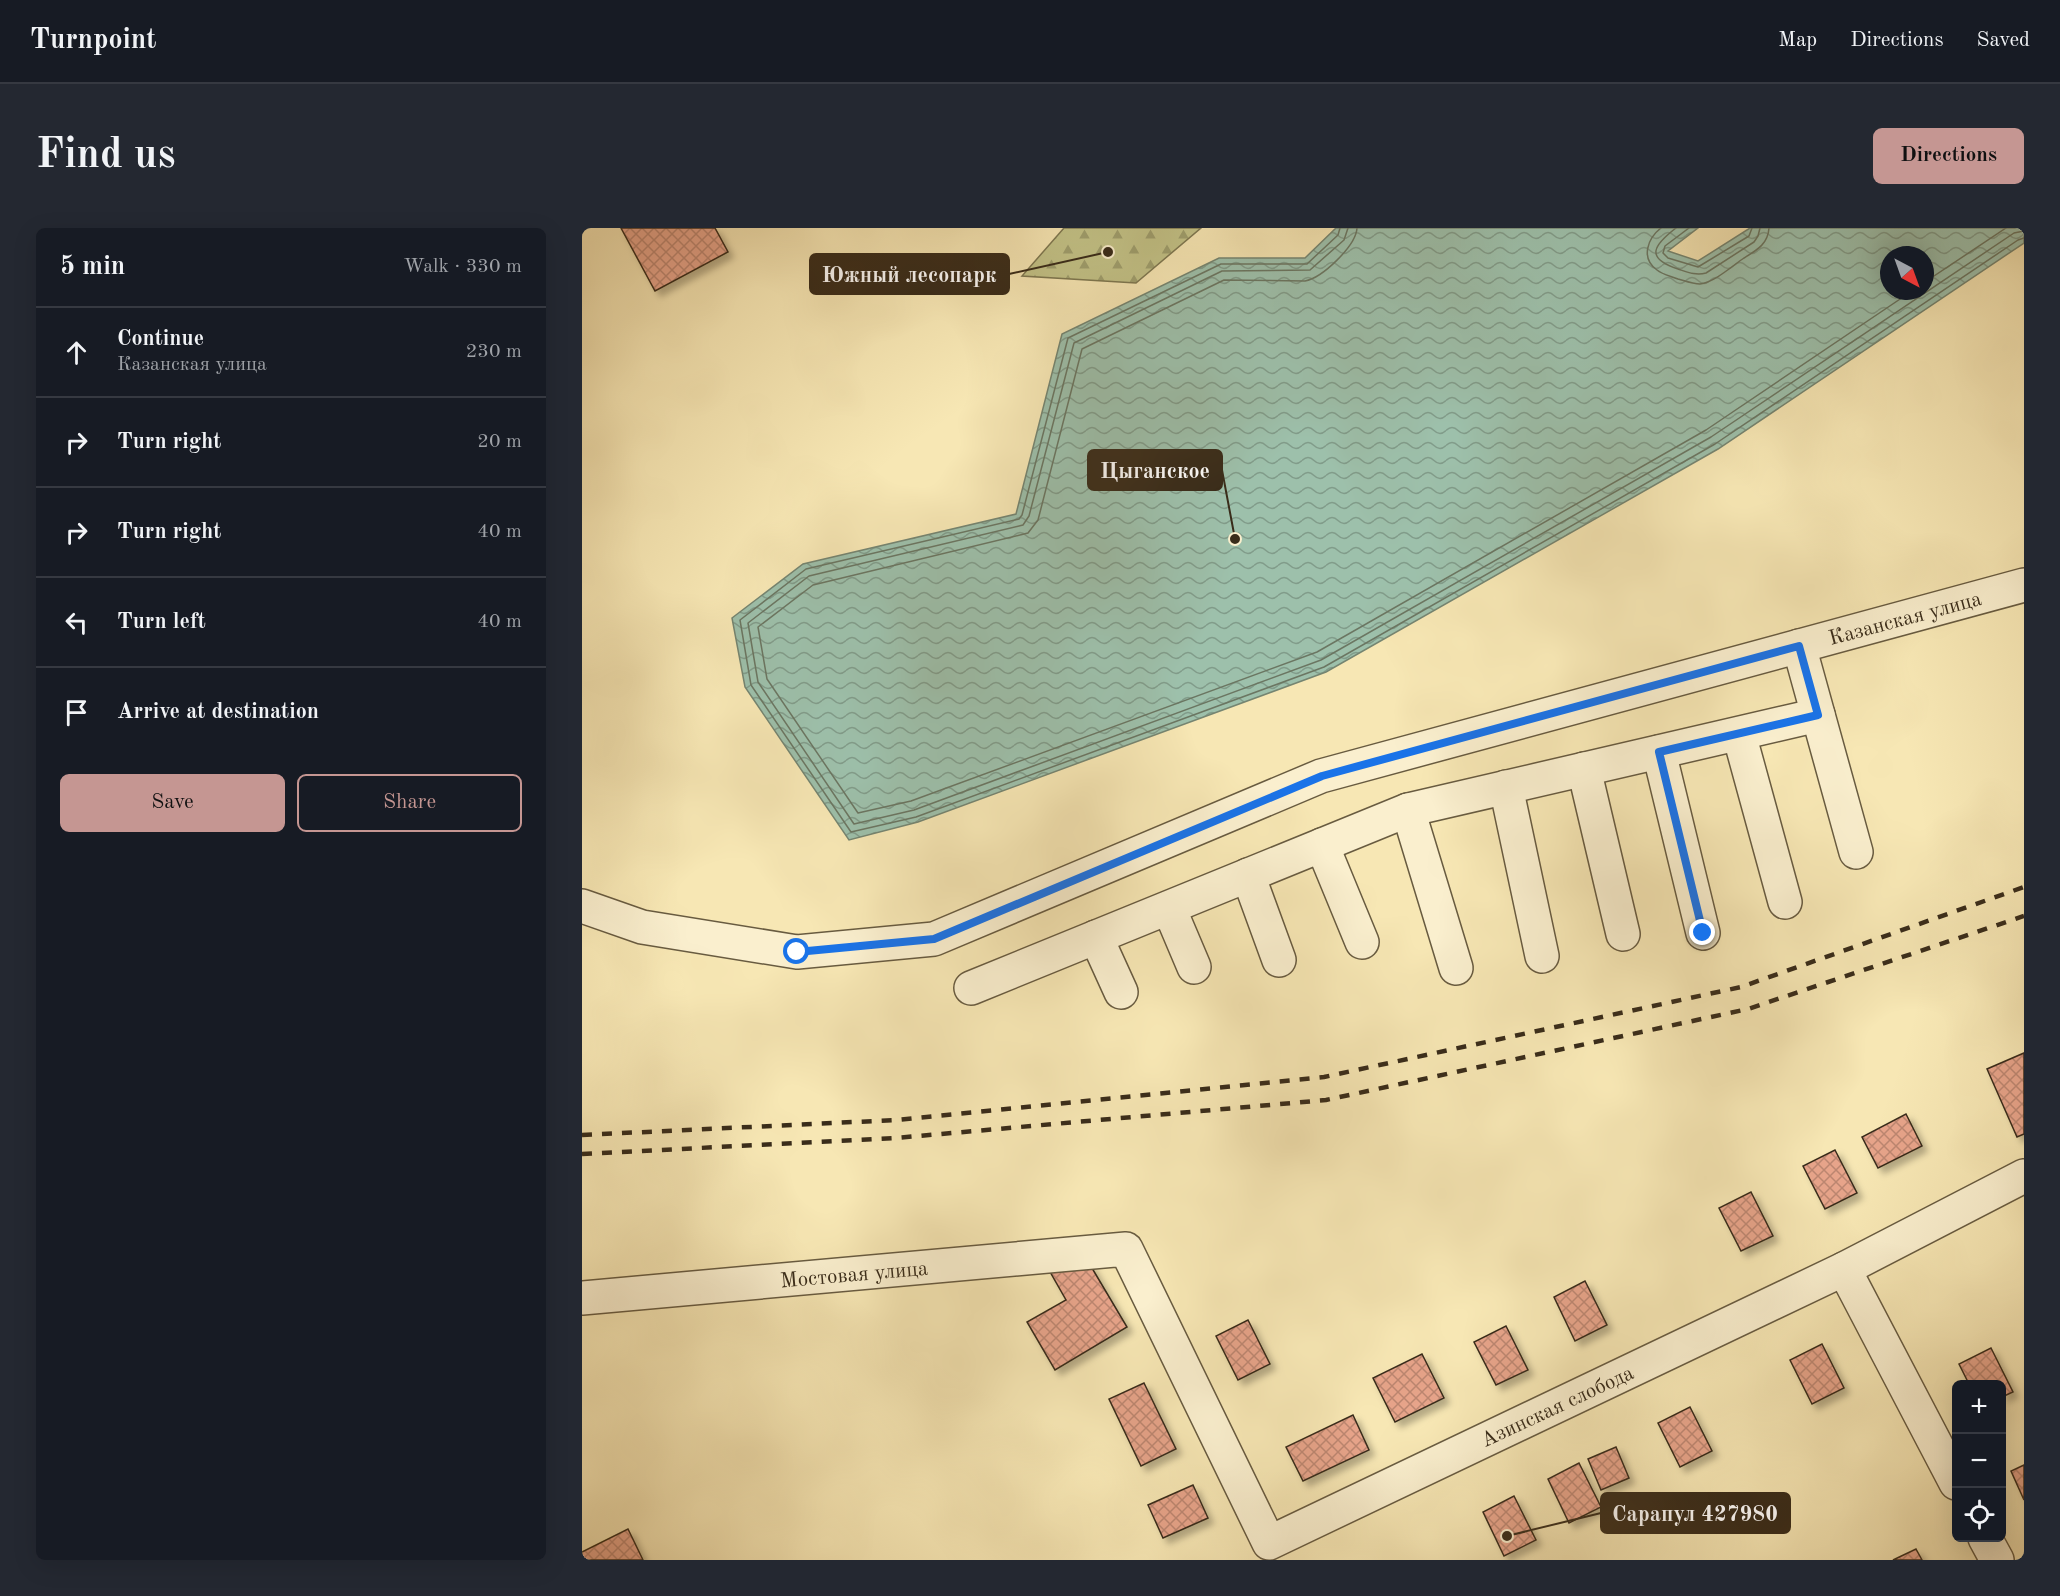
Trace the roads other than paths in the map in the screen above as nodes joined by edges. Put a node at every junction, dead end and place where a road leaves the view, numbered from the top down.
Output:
1 (2024, 585) edge
2 (1799, 646) junction
3 (1818, 715) junction
4 (1739, 734) junction
5 (1659, 752) junction
6 (1584, 769) junction
7 (1506, 787) junction
8 (1408, 810) junction
9 (1322, 845) junction
10 (1856, 852) dead end
11 (1248, 875) junction
12 (1785, 902) dead end
13 (582, 906) edge
14 (1169, 908) junction
15 (1703, 933) dead end
16 (1623, 934) dead end
17 (1096, 937) junction
18 (1362, 942) dead end
19 (1542, 956) dead end
20 (1279, 960) dead end
21 (1194, 967) dead end
22 (1456, 968) dead end
23 (971, 988) dead end
24 (1121, 992) dead end
25 (2024, 1176) edge
26 (1126, 1249) joint
27 (1844, 1269) junction
28 (582, 1298) edge
29 (1952, 1475) edge
30 (1987, 1542) edge
31 (1273, 1551) edge
32 (1997, 1560) edge

1 - 2 street, Казанская улица
2 - 3 street
2 - 13 street, Казанская улица
3 - 4 street
3 - 10 street
4 - 5 street
4 - 12 street
5 - 6 street
5 - 15 street
6 - 7 street
6 - 16 street
7 - 8 street
7 - 19 street
8 - 9 street
8 - 22 street
9 - 11 street
9 - 18 street
11 - 14 street
11 - 20 street
14 - 17 street
14 - 21 street
17 - 23 street
17 - 24 street
25 - 27 street, Азинская слобода
26 - 28 street, Мостовая улица
26 - 31 street, Азинская слобода
27 - 29 street
27 - 31 street, Азинская слобода
30 - 32 street

